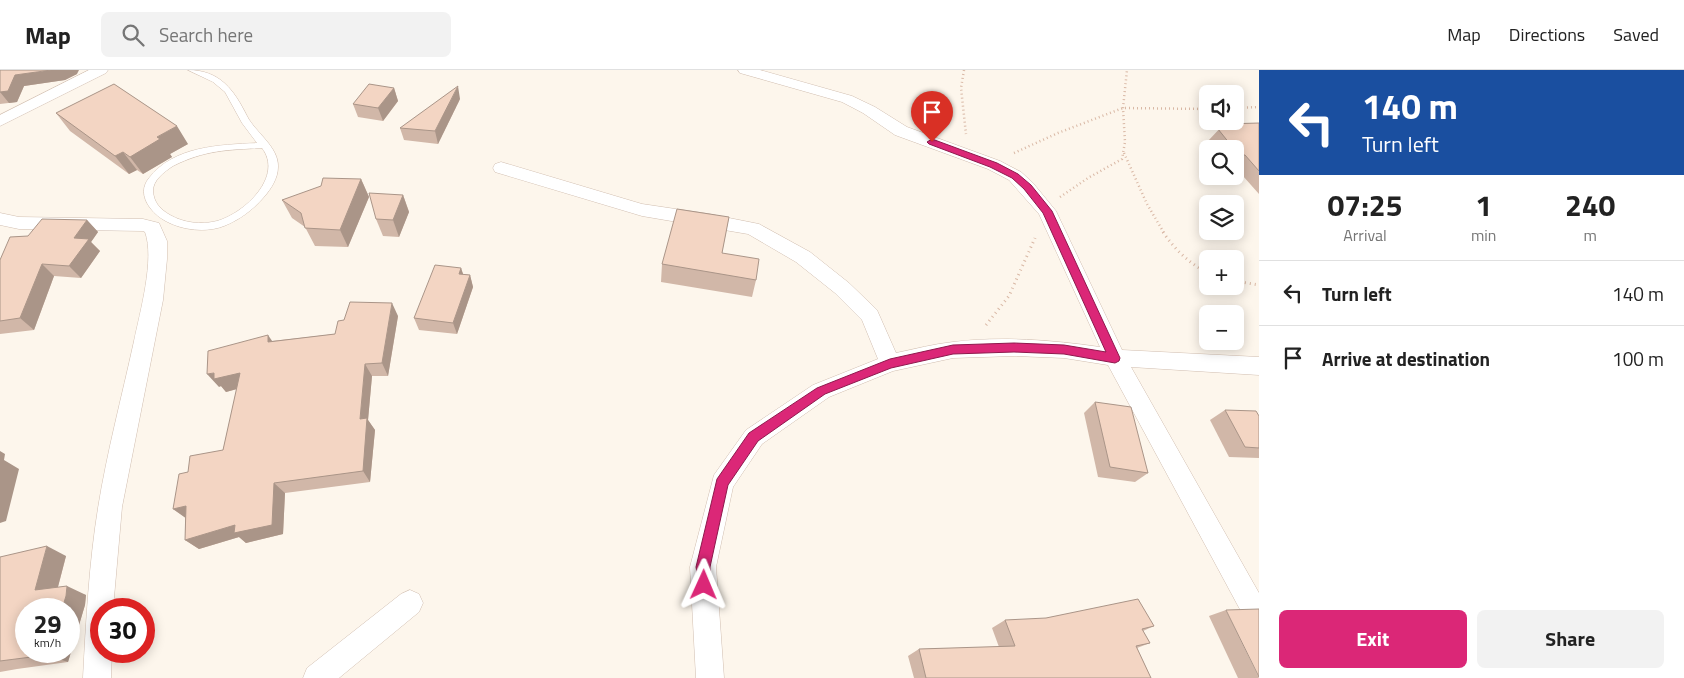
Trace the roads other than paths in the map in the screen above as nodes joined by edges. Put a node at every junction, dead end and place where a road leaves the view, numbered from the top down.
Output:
1 (101, 70) edge
2 (192, 70) edge
3 (745, 70) edge
4 (0, 121) edge
5 (263, 145) junction
6 (501, 168) dead end
7 (0, 219) edge
8 (1115, 358) junction
9 (890, 363) junction
10 (1259, 366) edge
11 (410, 603) dead end
12 (1259, 619) edge
13 (97, 678) edge
14 (317, 678) edge
15 (710, 678) edge

1 - 4 street
2 - 5 lane
3 - 8 street
5 - 5 lane
6 - 9 street
7 - 13 street
8 - 9 street
8 - 10 street
8 - 12 street
9 - 15 street
11 - 14 street

